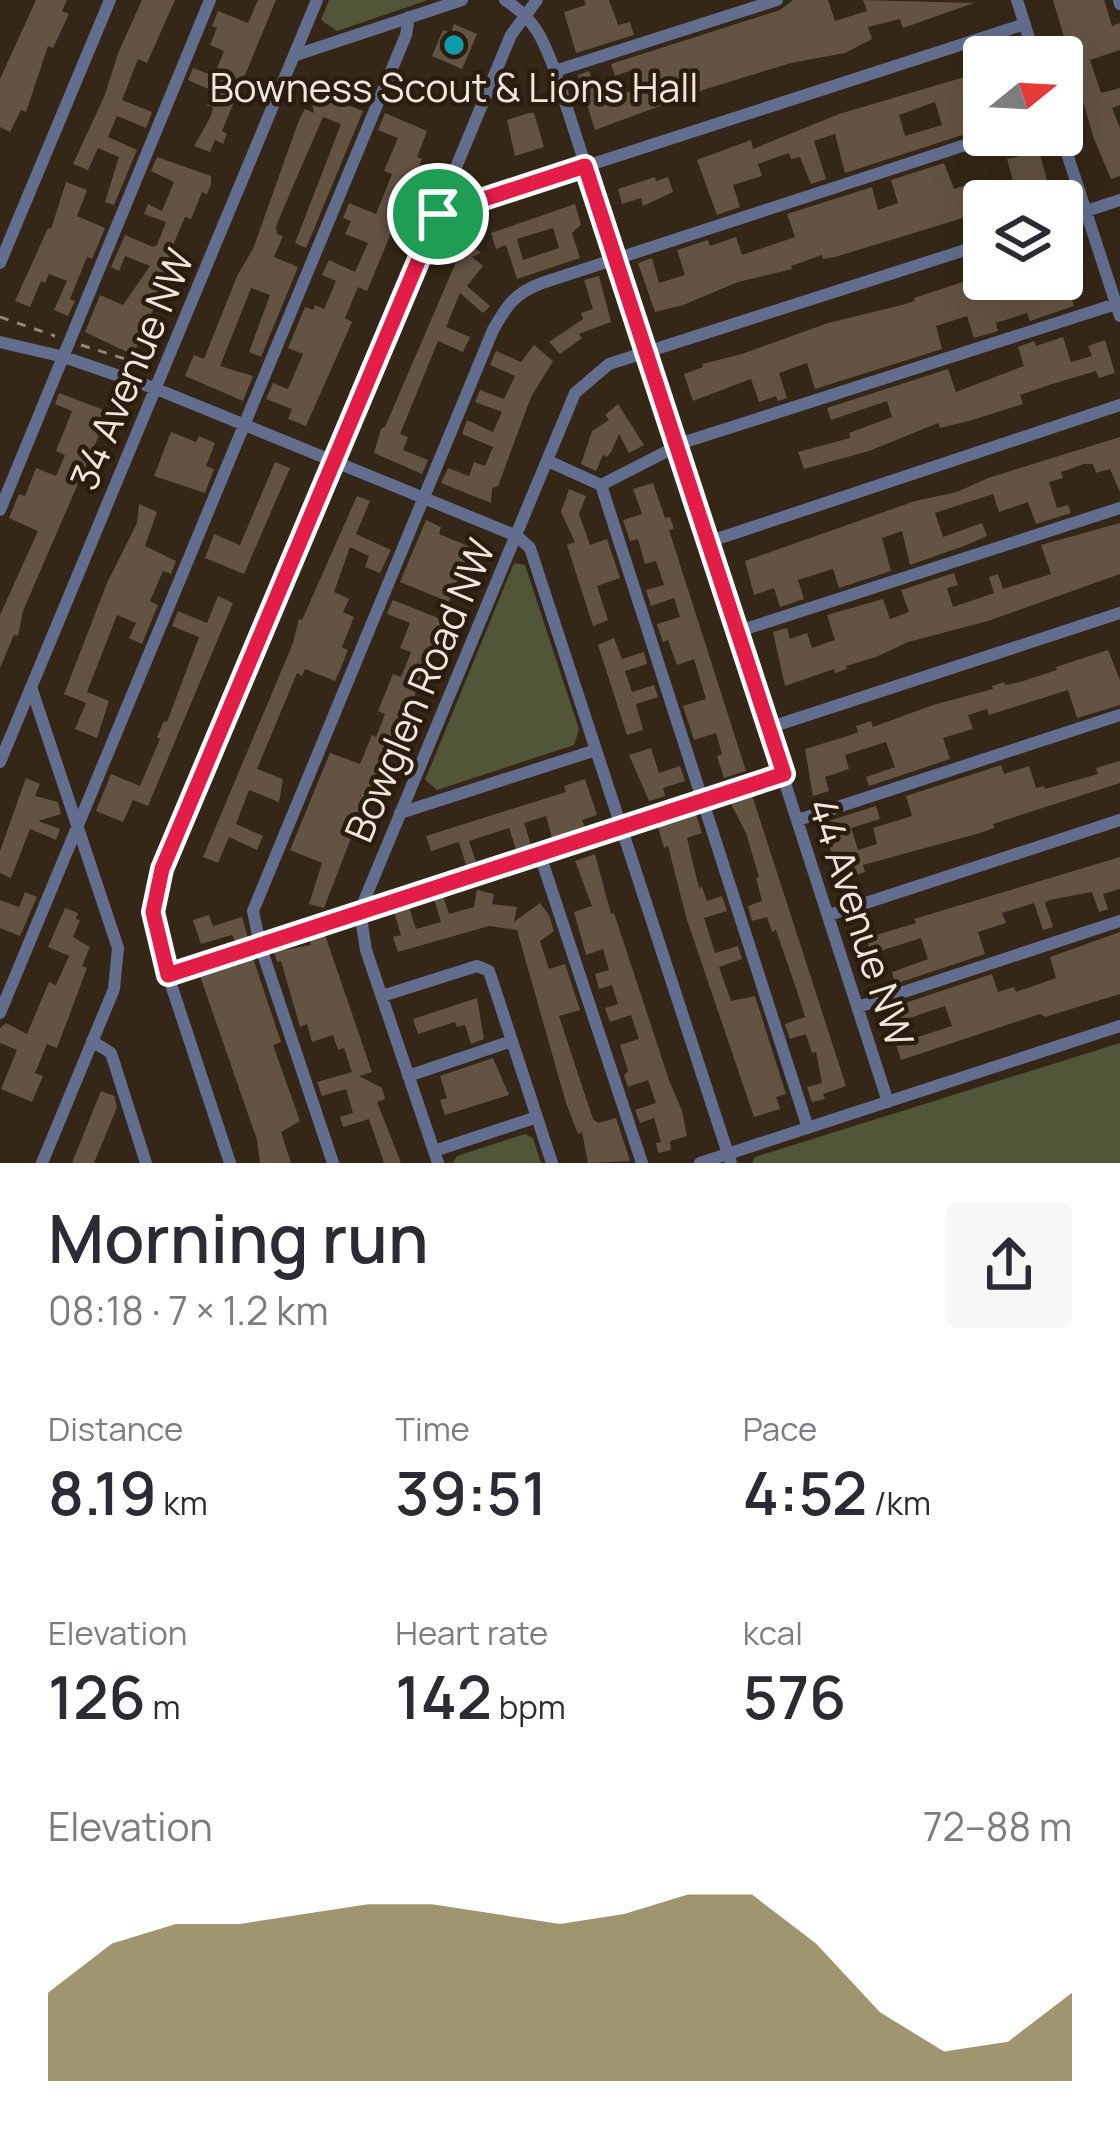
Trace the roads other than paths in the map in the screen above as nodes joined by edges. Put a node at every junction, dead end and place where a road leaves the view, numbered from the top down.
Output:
1 (110, 0) edge
2 (210, 0) edge
3 (317, 0) edge
4 (462, 0) edge
5 (505, 0) edge
6 (537, 0) edge
7 (777, 0) edge
8 (1017, 0) edge
9 (525, 12) junction
10 (410, 17) junction
11 (1024, 24) junction
12 (1028, 36) edge
13 (296, 55) junction
14 (555, 71) junction
15 (963, 146) edge
16 (1068, 156) edge
17 (585, 166) junction
18 (1120, 200) edge
19 (1087, 211) junction
20 (1083, 212) edge
21 (438, 214) junction
22 (963, 251) edge
23 (615, 259) junction
24 (0, 263) edge
25 (1118, 310) edge
26 (0, 342) edge
27 (646, 353) junction
28 (64, 357) junction
29 (154, 388) junction
30 (1120, 405) edge
31 (242, 424) junction
32 (676, 446) junction
33 (548, 461) junction
34 (333, 464) junction
35 (602, 485) junction
36 (423, 500) junction
37 (1120, 508) edge
38 (0, 510) edge
39 (517, 536) junction
40 (708, 542) junction
41 (1120, 613) edge
42 (736, 632) junction
43 (31, 688) junction
44 (1120, 715) edge
45 (768, 728) junction
46 (596, 750) junction
47 (0, 762) edge
48 (784, 774) junction
49 (703, 802) junction
50 (400, 812) junction
51 (798, 820) junction
52 (1120, 820) edge
53 (77, 823) junction
54 (622, 828) junction
55 (540, 856) junction
56 (363, 912) junction
57 (829, 915) junction
58 (1120, 921) edge
59 (260, 945) junction
60 (168, 975) junction
61 (382, 996) junction
62 (858, 1007) junction
63 (0, 1012) edge
64 (1120, 1027) edge
65 (92, 1041) junction
66 (512, 1041) junction
67 (408, 1076) junction
68 (888, 1102) junction
69 (537, 1117) junction
70 (808, 1128) junction
71 (436, 1157) edge
72 (729, 1159) edge
73 (42, 1163) edge
74 (146, 1163) edge
75 (230, 1163) edge
76 (333, 1163) edge
77 (552, 1163) edge
78 (642, 1163) edge
79 (700, 1163) edge

1 - 24 street
2 - 28 street
3 - 13 street, 34 Avenue NW
4 - 10 street
5 - 9 street
6 - 9 street
7 - 14 street
8 - 11 street
9 - 14 street, 44 Avenue NW
9 - 21 street
10 - 13 street
10 - 31 street
11 - 12 street
11 - 17 street
13 - 29 street, 34 Avenue NW
14 - 17 street, 44 Avenue NW
15 - 23 street
16 - 19 street
17 - 21 street
17 - 23 street, 44 Avenue NW
18 - 19 street
19 - 20 street
19 - 25 street
21 - 34 street
22 - 27 street, Bowglen Road NW
23 - 27 street, 44 Avenue NW
23 - 36 street
25 - 32 street
26 - 28 street
27 - 32 street, 44 Avenue NW
27 - 33 street, Bowglen Road NW
28 - 29 street
28 - 38 street
29 - 31 street
29 - 43 street, 34 Avenue NW
30 - 40 street
31 - 34 street
31 - 53 street
32 - 35 street
32 - 40 street, 44 Avenue NW
33 - 35 street
33 - 39 street, Bowglen Road NW
34 - 36 street
34 - 60 street
35 - 49 street
36 - 39 street
36 - 59 street
37 - 42 street
39 - 46 street
39 - 50 street, Bowglen Road NW
40 - 42 street, 44 Avenue NW
41 - 45 street
42 - 45 street, 44 Avenue NW
43 - 47 street, 34 Avenue NW
43 - 53 street
44 - 51 street
45 - 48 street, 44 Avenue NW
46 - 50 street
46 - 54 street
48 - 49 street
48 - 51 street, 44 Avenue NW
49 - 54 street
49 - 70 street
50 - 56 street, Bowglen Road NW
51 - 57 street, 44 Avenue NW
52 - 57 street
53 - 63 street
53 - 65 street
54 - 55 street
54 - 72 street
55 - 56 street
55 - 78 street
56 - 59 street
56 - 61 street
57 - 62 street, 44 Avenue NW
58 - 62 street
59 - 60 street
59 - 76 street
60 - 75 street
61 - 66 street
61 - 67 street
62 - 68 street, 44 Avenue NW
64 - 68 street
65 - 73 street
65 - 74 street
66 - 67 street
66 - 69 street
67 - 71 street
68 - 70 street
69 - 71 street
69 - 77 street
70 - 72 street
72 - 79 street

